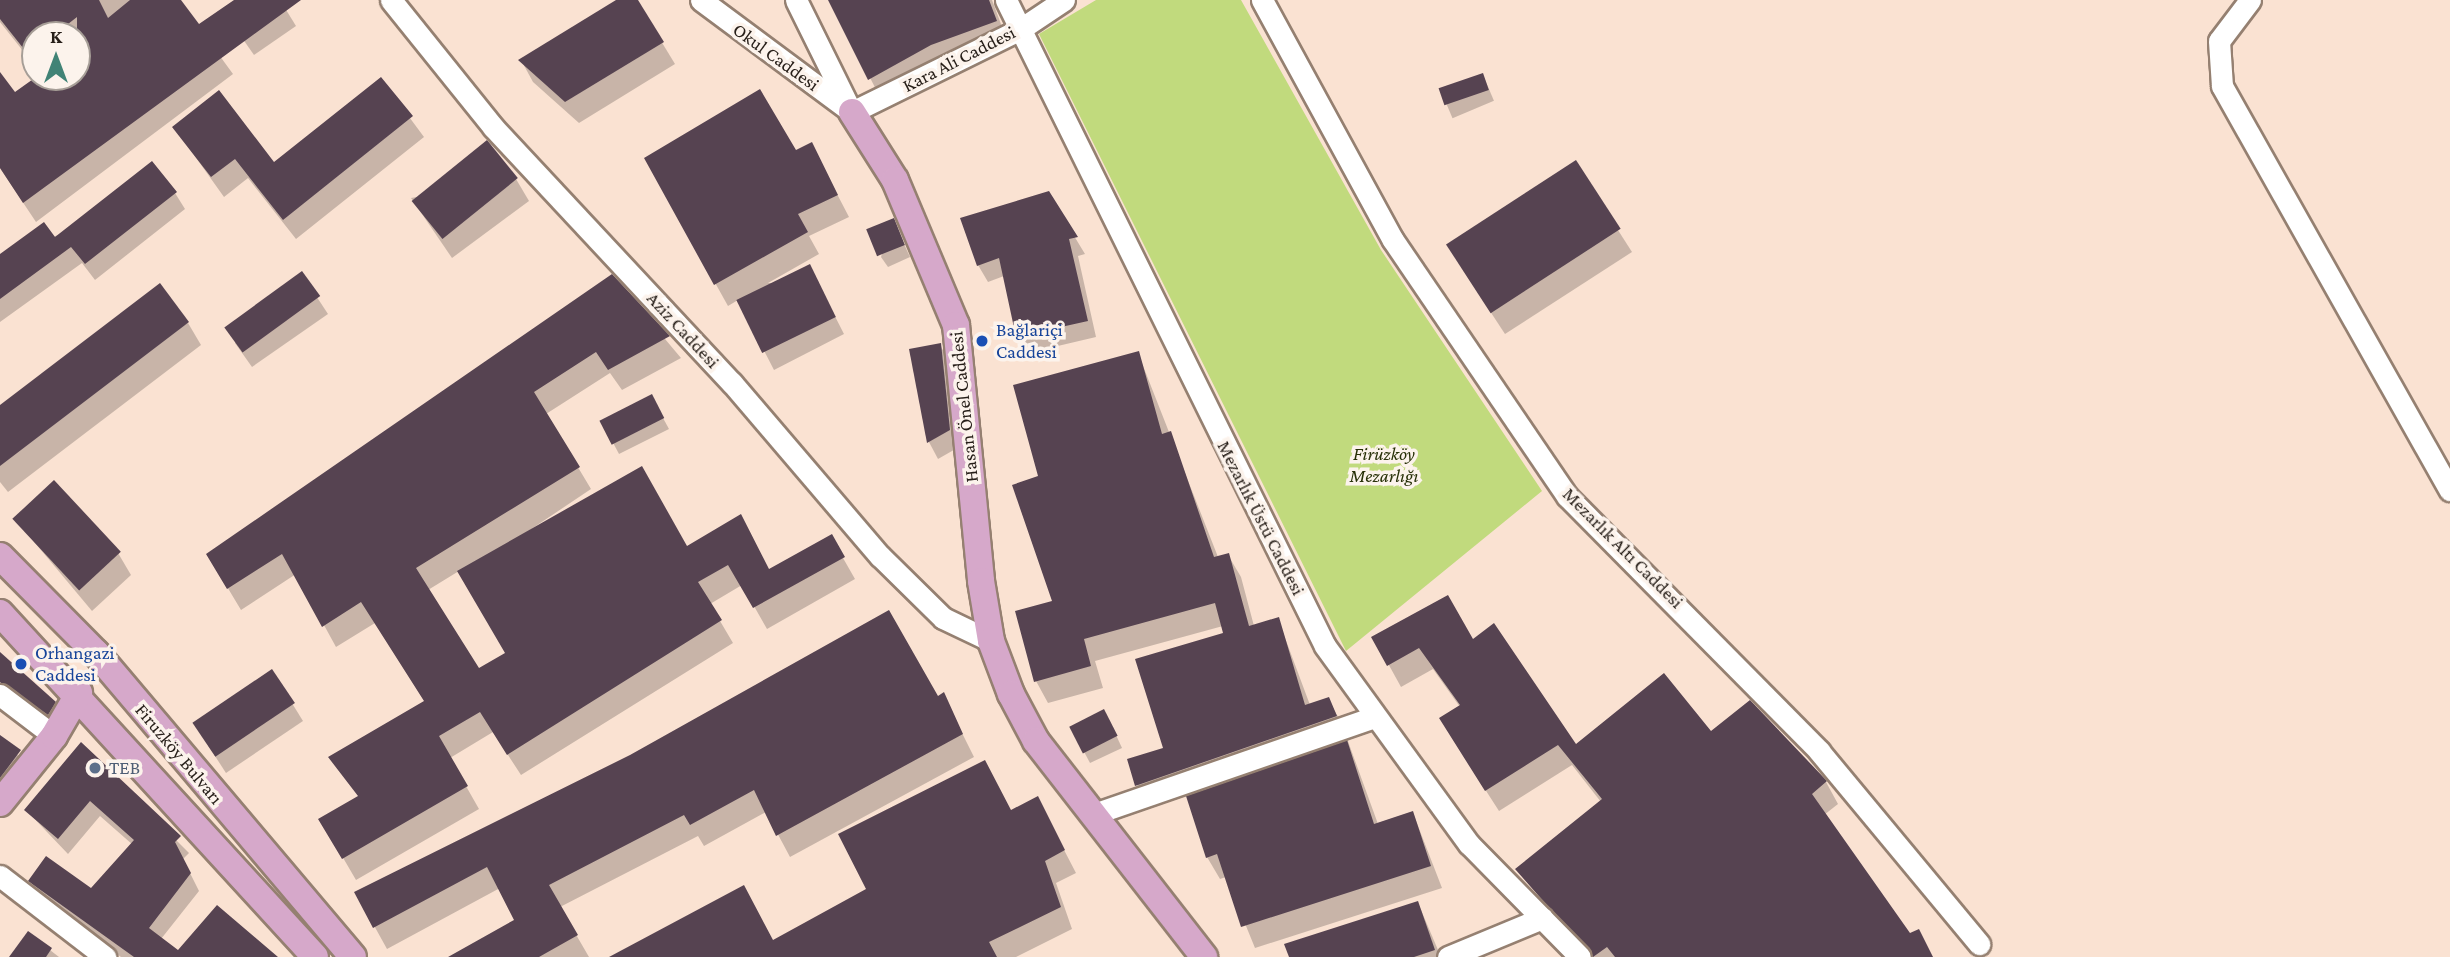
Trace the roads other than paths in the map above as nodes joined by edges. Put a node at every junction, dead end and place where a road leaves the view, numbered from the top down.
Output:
1 (391, 0) edge
2 (701, 0) edge
3 (796, 0) edge
4 (1006, 0) edge
5 (1063, 0) edge
6 (1262, 0) edge
7 (2250, 0) edge
8 (1018, 30) junction
9 (852, 112) junction
10 (2450, 490) edge
11 (0, 556) edge
12 (0, 613) edge
13 (991, 641) junction
14 (79, 693) junction
15 (0, 695) edge
16 (1374, 717) junction
17 (54, 736) junction
18 (0, 803) edge
19 (1094, 814) junction
20 (0, 876) edge
21 (1542, 918) junction
22 (1979, 944) dead end
23 (105, 957) edge
24 (315, 957) edge
25 (353, 957) edge
26 (1204, 957) edge
27 (1448, 957) edge
28 (1580, 957) edge

1 - 13 street, Aziz Caddesi
2 - 9 street, Okul Caddesi
3 - 9 street, Hasan Önel Caddesi
4 - 8 street, Mezarlık Üstü Caddesi
5 - 8 street, Kara Ali Caddesi
6 - 22 street, Mezarlık Altı Caddesi
7 - 10 street
8 - 9 street, Kara Ali Caddesi
8 - 16 street, Mezarlık Üstü Caddesi
9 - 13 main road, Hasan Önel Caddesi
11 - 25 main road, Firuzköy Bulvarı
12 - 14 main road, Firuzköy Bulvarı
13 - 19 main road
14 - 17 main road
14 - 24 main road, Firuzköy Bulvarı
15 - 17 street
16 - 19 street
16 - 21 street, Mezarlık Üstü Caddesi
17 - 18 main road
19 - 26 main road
20 - 23 street
21 - 27 street
21 - 28 street, Mezarlık Üstü Caddesi

